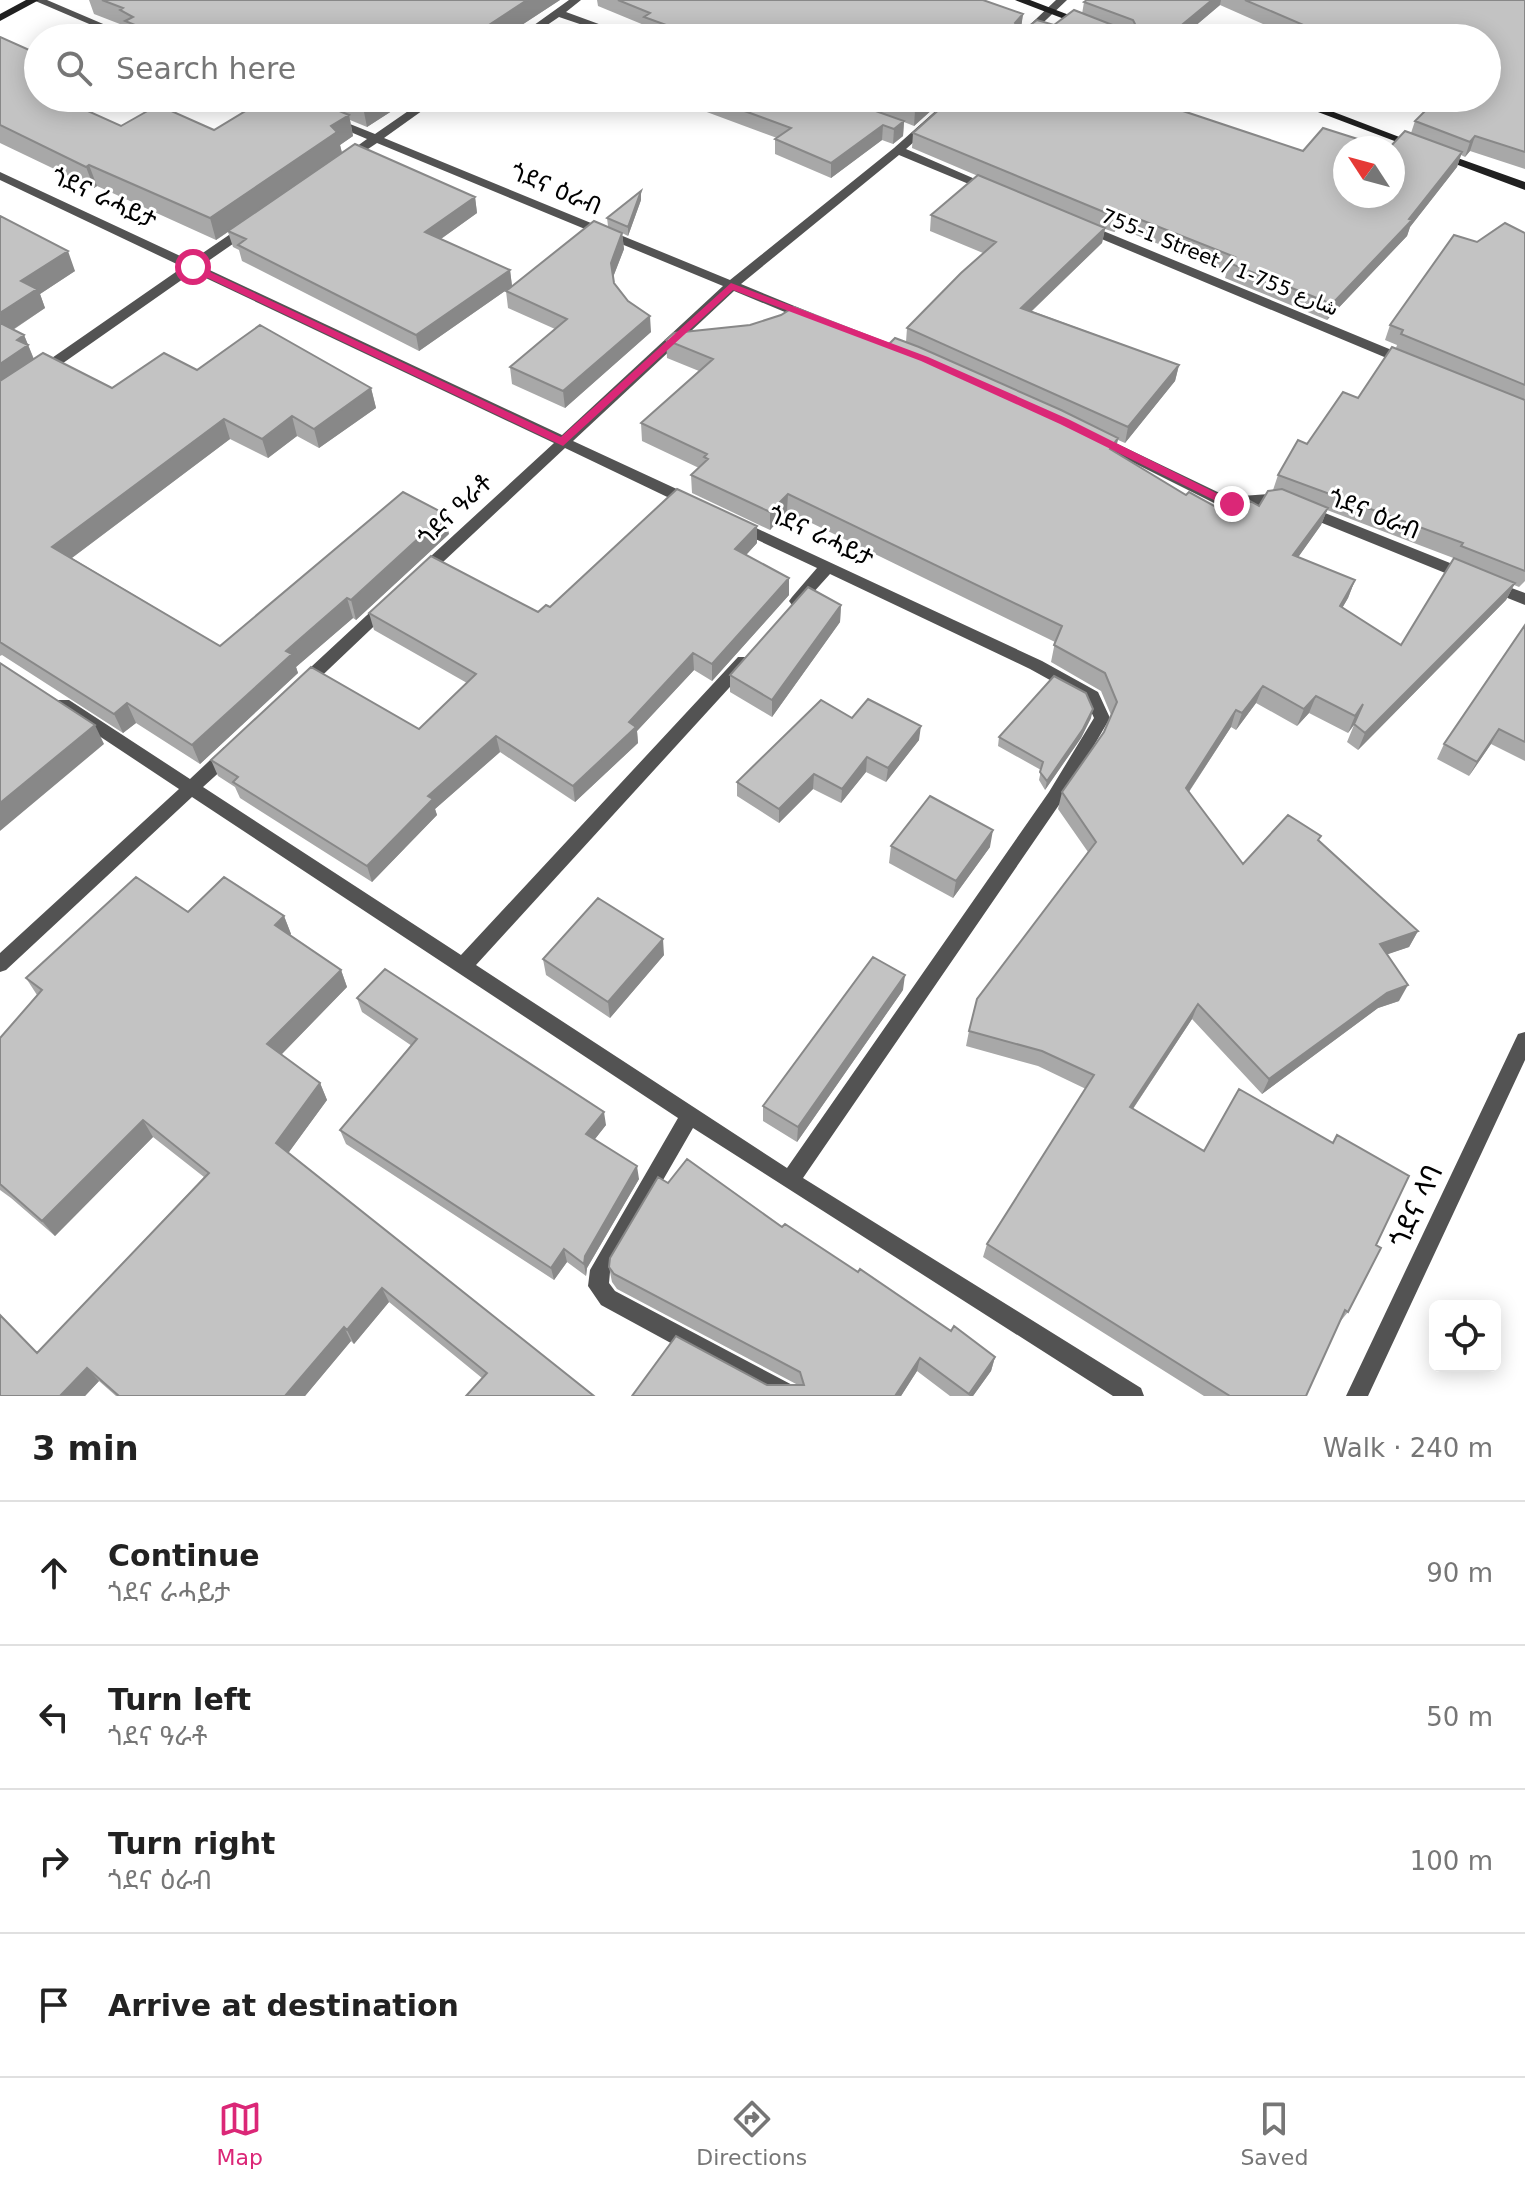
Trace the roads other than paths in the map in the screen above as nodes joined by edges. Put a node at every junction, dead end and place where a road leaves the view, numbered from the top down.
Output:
1 (36, 0) edge
2 (576, 0) edge
3 (1020, 0) edge
4 (1062, 0) edge
5 (1051, 11) junction
6 (558, 13) junction
7 (0, 18) edge
8 (96, 24) edge
9 (542, 24) edge
10 (591, 24) edge
11 (1037, 24) edge
12 (1086, 24) edge
13 (414, 112) edge
14 (942, 112) edge
15 (1325, 112) edge
16 (320, 115) edge
17 (905, 129) edge
18 (918, 134) junction
19 (376, 138) junction
20 (898, 150) junction
21 (336, 166) edge
22 (0, 176) edge
23 (1525, 186) edge
24 (1000, 192) edge
25 (258, 221) edge
26 (1072, 222) edge
27 (193, 267) junction
28 (731, 286) junction
29 (826, 323) edge
30 (1415, 365) edge
31 (31, 379) edge
32 (1085, 433) edge
33 (563, 443) junction
34 (828, 566) junction
35 (1525, 599) edge
36 (786, 613) edge
37 (755, 649) edge
38 (296, 690) edge
39 (51, 697) edge
40 (238, 744) edge
41 (192, 787) junction
42 (0, 964) edge
43 (463, 966) junction
44 (1525, 1040) edge
45 (690, 1115) junction
46 (790, 1181) junction
47 (790, 1396) edge
48 (1133, 1396) edge
49 (1357, 1396) edge

1 - 7 street
1 - 8 street
2 - 6 street
3 - 5 street
4 - 5 street
5 - 11 street
5 - 12 street
6 - 9 street
6 - 10 street
13 - 19 street
14 - 18 street, ጎደና ዓራቶ
15 - 23 street
16 - 19 street, ጎደና ዕራብ
17 - 18 street
18 - 20 street, ጎደና ዓራቶ
19 - 21 street
19 - 28 street, ጎደና ዕራብ
20 - 24 street
20 - 28 street, ጎደና ዓራቶ
22 - 27 street, ጎደና ራሓይታ
25 - 27 street
26 - 30 street, 755-1 Street / شارع 755-1
27 - 31 street
27 - 33 street, ጎደና ራሓይታ
28 - 29 street, ጎደና ዕራብ
28 - 33 street, ጎደና ዓራቶ
32 - 35 street, ጎደና ዕራብ
33 - 34 street, ጎደና ራሓይታ
33 - 38 street, ጎደና ዓራቶ
34 - 36 street
34 - 46 street, ጎደና ራሓይታ
37 - 43 street
39 - 41 street
40 - 41 street
41 - 42 street
41 - 43 street
43 - 45 street
44 - 49 street, ጎደና ላባ
45 - 46 street
45 - 47 street
46 - 48 street

